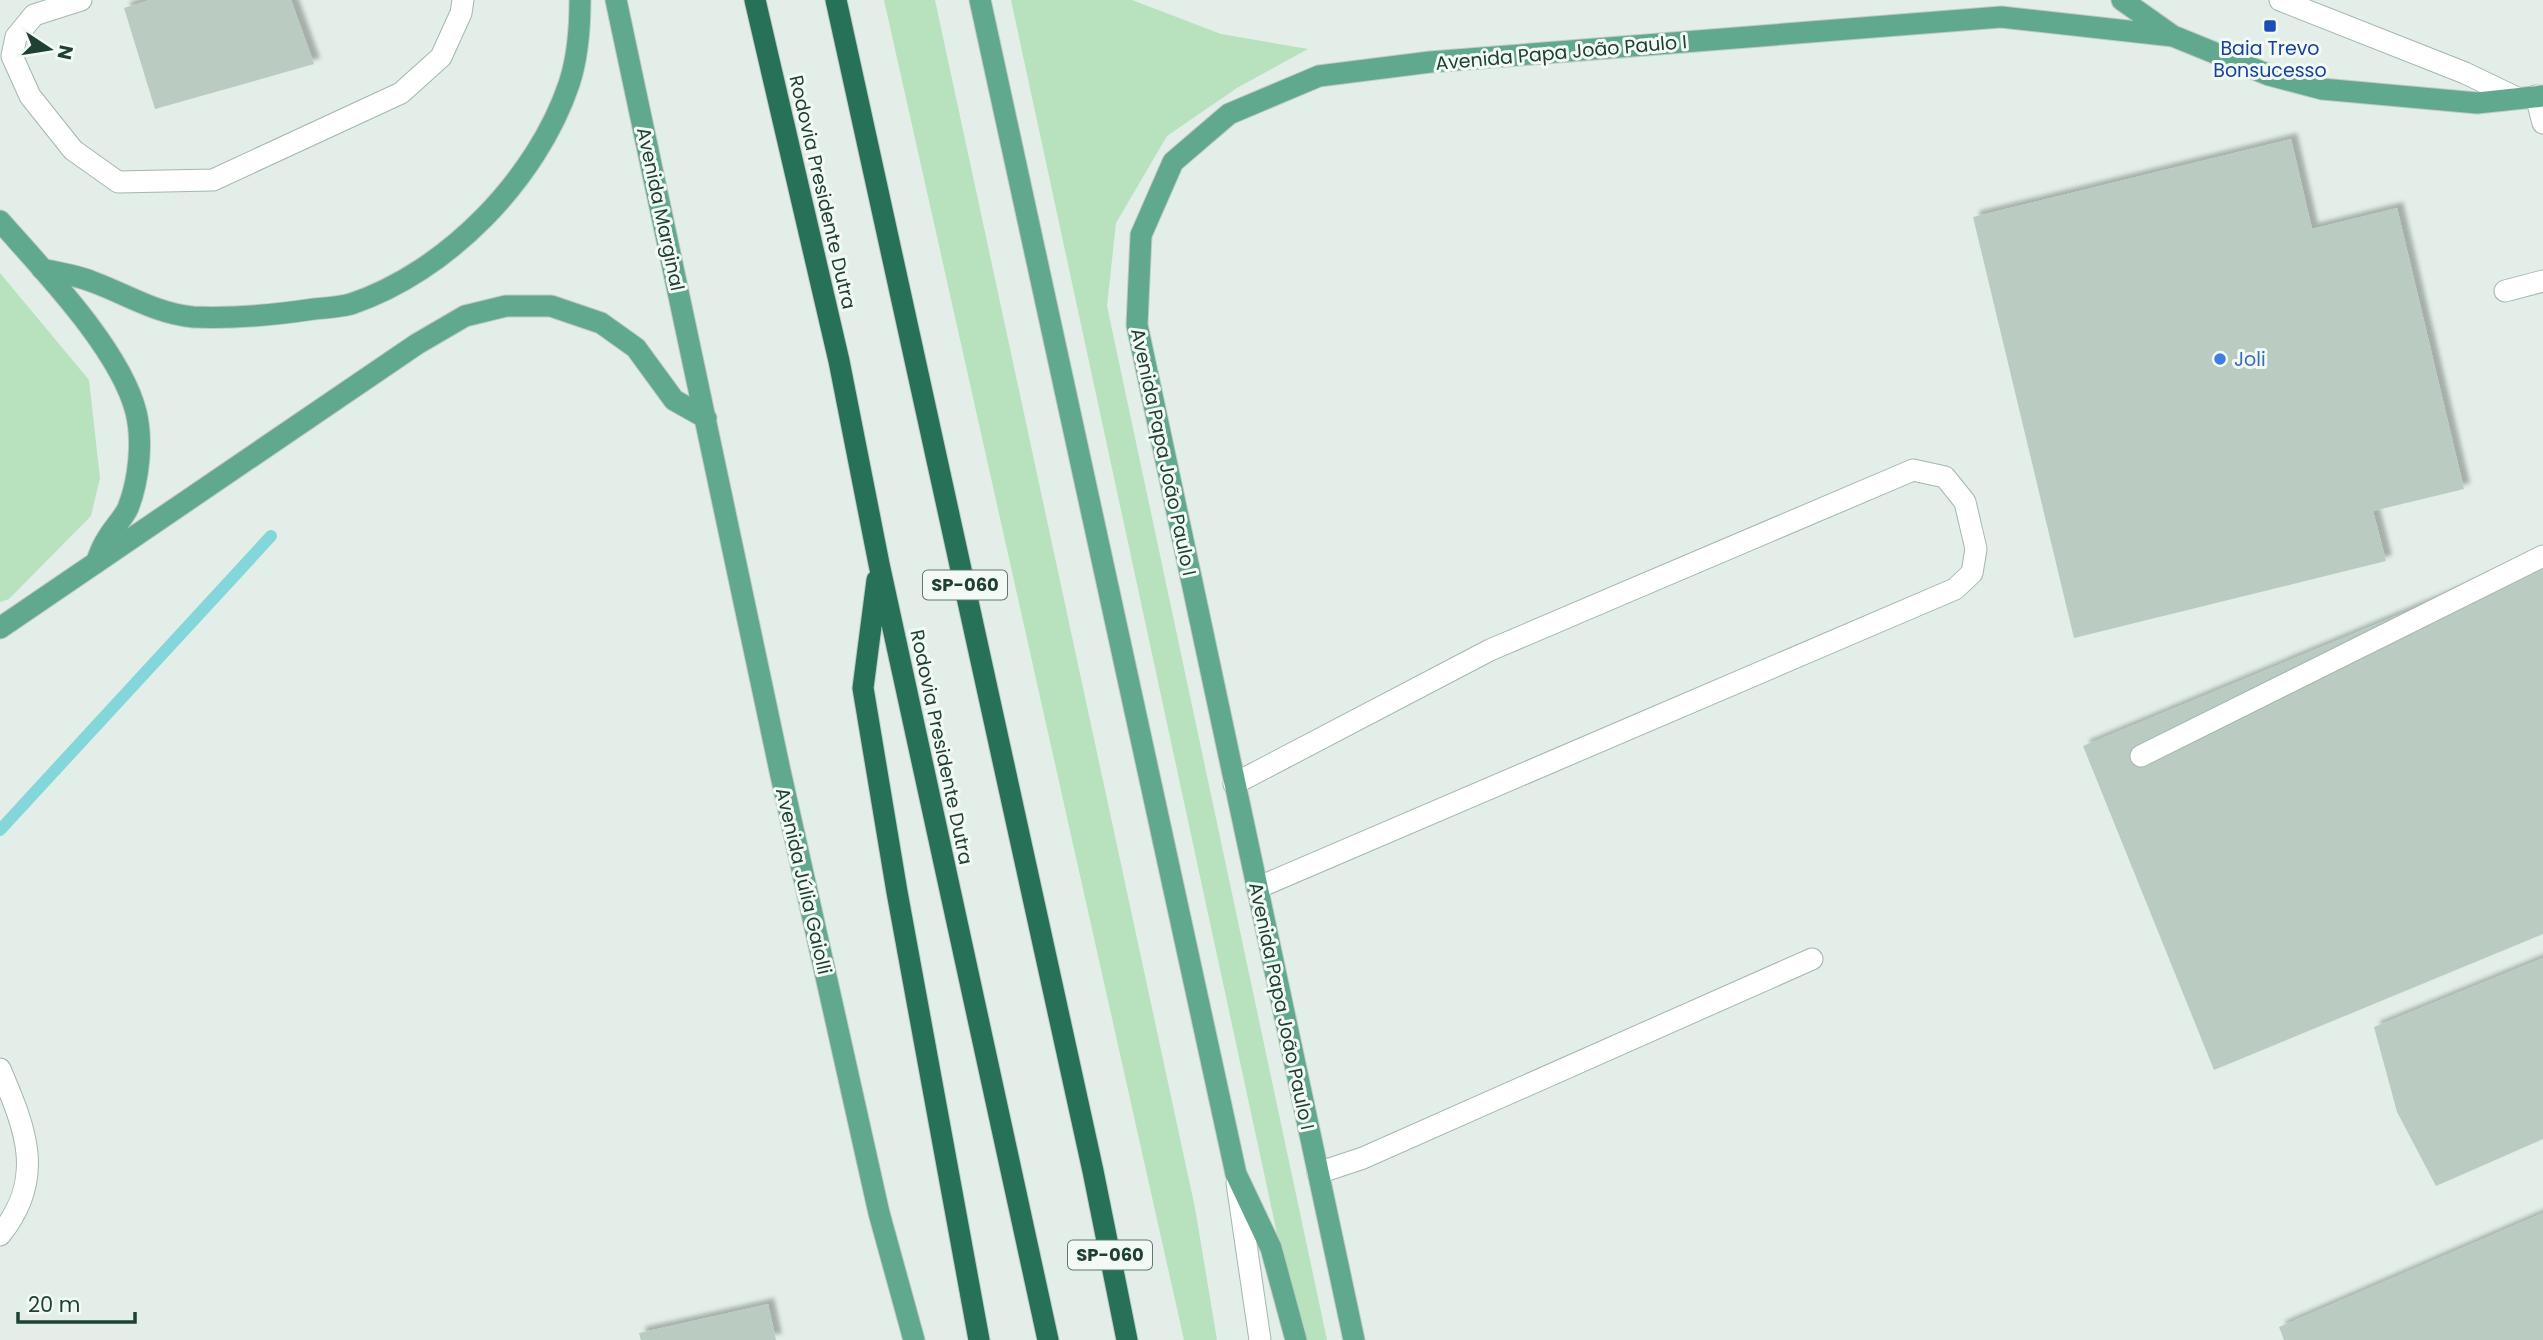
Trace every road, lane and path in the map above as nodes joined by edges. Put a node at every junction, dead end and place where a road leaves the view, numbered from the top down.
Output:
1 (81, 0) edge
2 (463, 0) edge
3 (580, 0) edge
4 (616, 0) edge
5 (755, 0) edge
6 (836, 0) edge
7 (980, 0) edge
8 (2122, 0) edge
9 (2280, 0) edge
10 (2173, 36) junction
11 (2532, 97) edge
12 (2543, 123) edge
13 (0, 221) edge
14 (41, 268) junction
15 (2543, 281) edge
16 (2505, 292) dead end
17 (706, 418) junction
18 (2543, 556) edge
19 (879, 564) junction
20 (95, 565) junction
21 (0, 628) edge
22 (2141, 756) dead end
23 (1234, 784) junction
24 (1257, 888) junction
25 (1812, 959) dead end
26 (0, 1069) edge
27 (1318, 1173) junction
28 (1236, 1174) junction
29 (0, 1235) edge
30 (914, 1340) edge
31 (979, 1340) edge
32 (1048, 1340) edge
33 (1127, 1340) edge
34 (1260, 1340) edge
35 (1296, 1340) edge
36 (1354, 1340) edge

1 - 2 street
3 - 14 main road
4 - 17 main road, Avenida Marginal
5 - 19 highway, Rodovia Presidente Dutra
6 - 33 highway, SP-060
7 - 28 main road
8 - 10 main road
9 - 11 street
10 - 11 main road
10 - 23 main road, Avenida Papa João Paulo I
11 - 12 street
13 - 14 main road
14 - 20 main road
15 - 16 street
17 - 20 main road
17 - 30 main road, Avenida Júlia Gaiolli
18 - 22 street
19 - 31 highway
19 - 32 highway, Rodovia Presidente Dutra
20 - 21 main road
23 - 24 main road, Avenida Papa João Paulo I
23 - 24 street
24 - 27 main road, Avenida Papa João Paulo I
25 - 27 street
26 - 29 street
27 - 36 main road, Avenida Papa João Paulo I
28 - 34 street
28 - 35 main road

